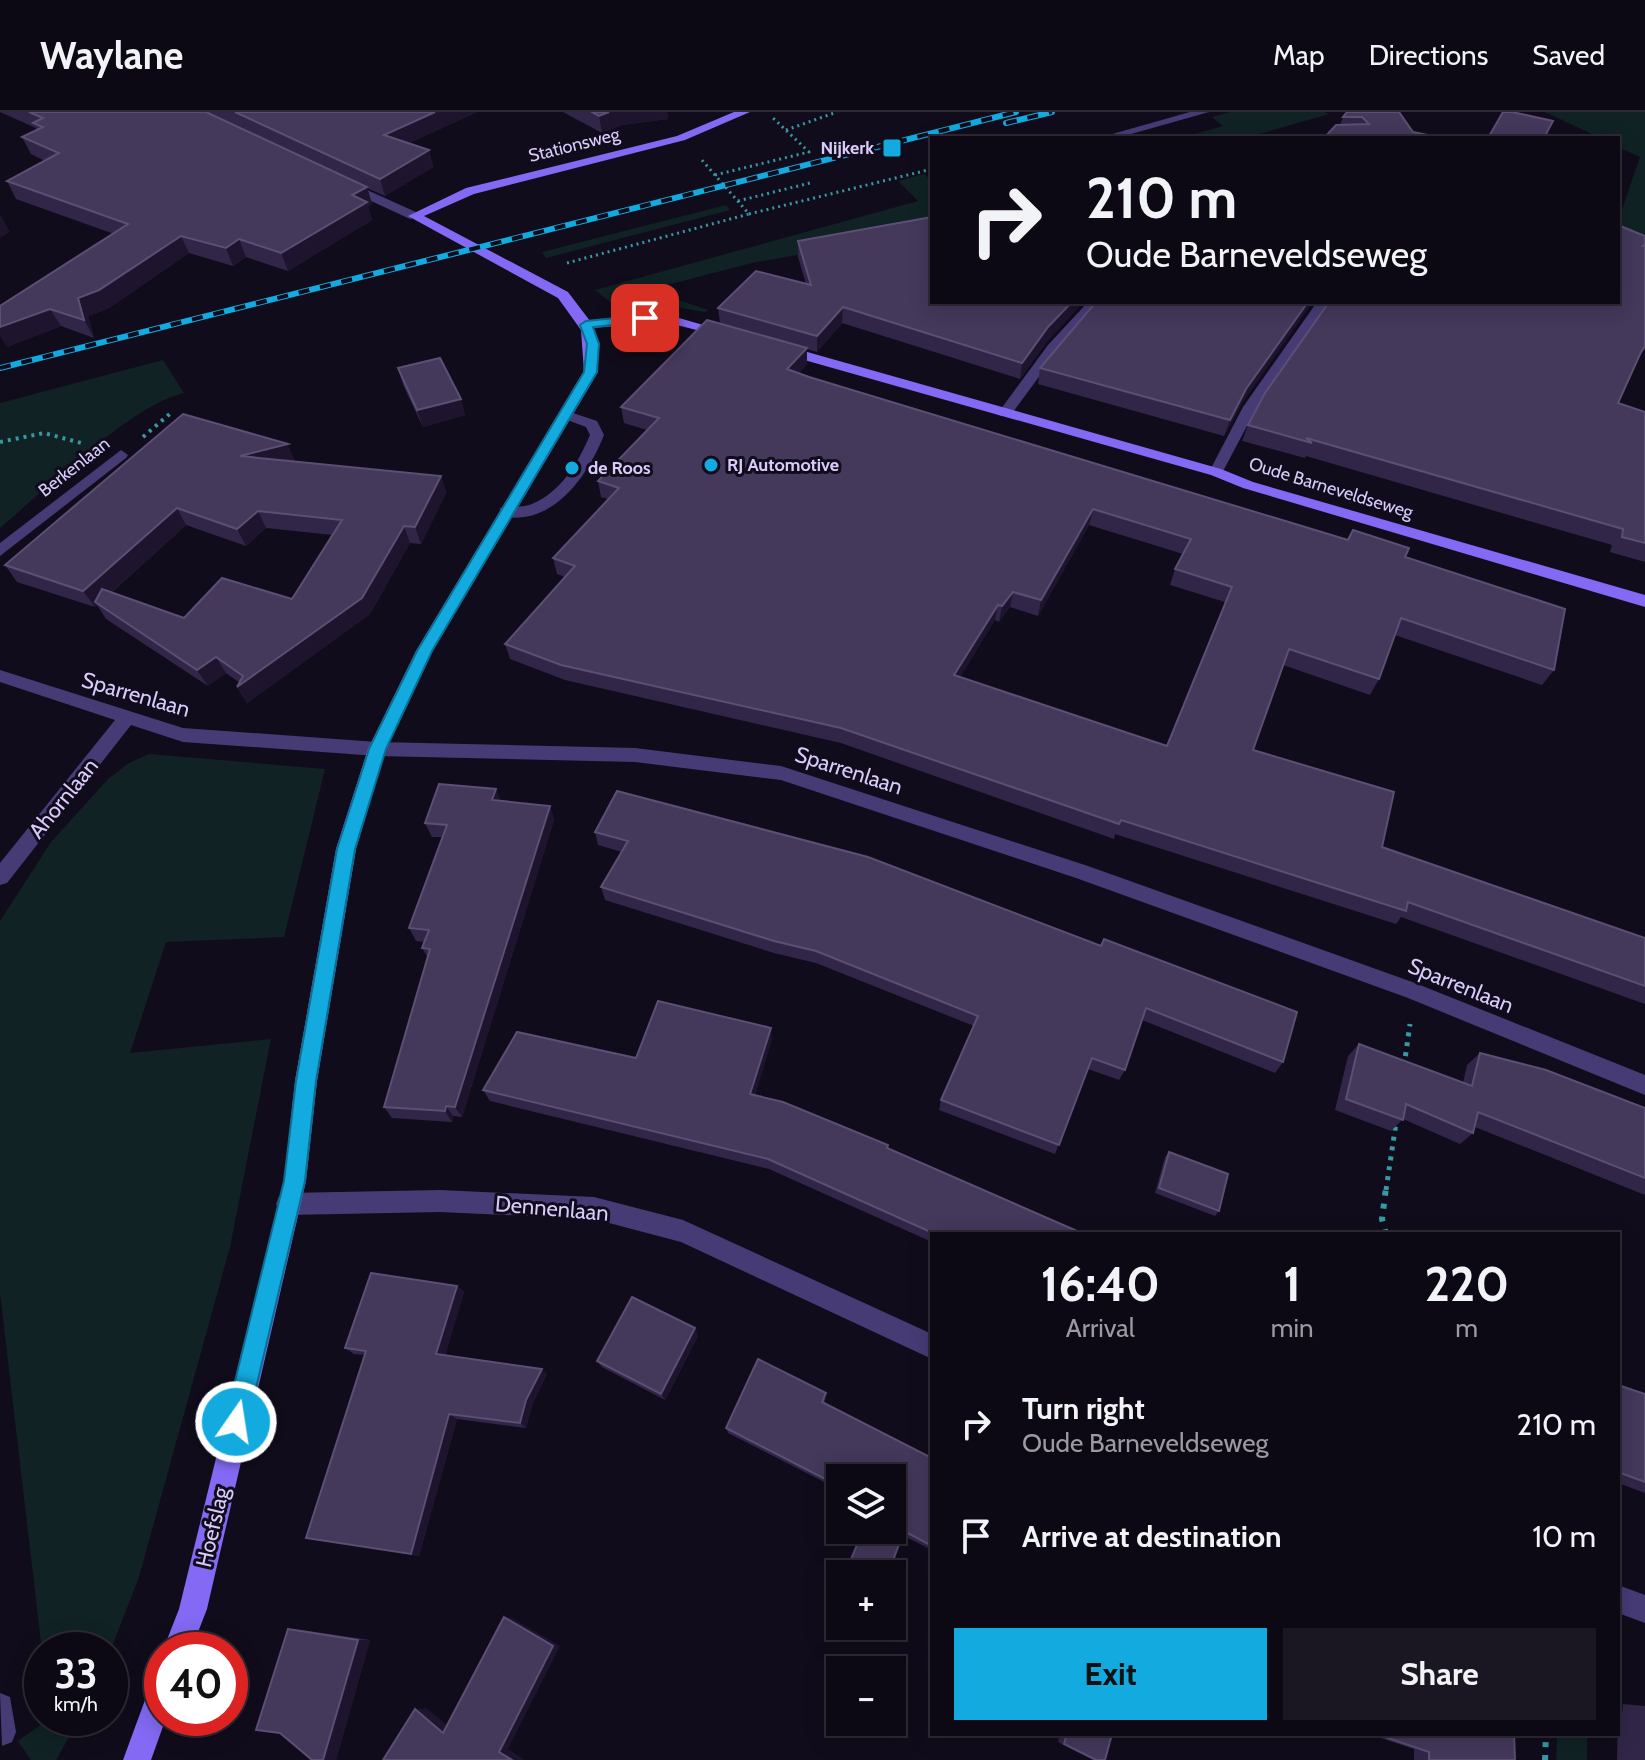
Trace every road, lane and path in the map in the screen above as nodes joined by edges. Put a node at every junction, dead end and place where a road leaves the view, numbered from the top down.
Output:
1 (744, 112) edge
2 (766, 112) edge
3 (837, 112) edge
4 (1203, 112) edge
5 (786, 130) junction
6 (1112, 136) edge
7 (681, 138) junction
8 (920, 164) dead end
9 (930, 172) edge
10 (715, 175) junction
11 (330, 177) edge
12 (810, 183) dead end
13 (737, 201) junction
14 (749, 214) junction
15 (414, 216) junction
16 (530, 275) junction
17 (1093, 304) edge
18 (1323, 304) edge
19 (586, 325) junction
20 (172, 412) dead end
21 (1005, 413) junction
22 (567, 415) junction
23 (0, 442) edge
24 (121, 455) junction
25 (1216, 472) junction
26 (505, 512) junction
27 (0, 551) edge
28 (1645, 601) edge
29 (0, 676) edge
30 (126, 719) junction
31 (377, 749) junction
32 (0, 877) edge
33 (1415, 992) junction
34 (1404, 1067) edge
35 (1645, 1085) edge
36 (1397, 1113) edge
37 (287, 1204) junction
38 (1385, 1232) edge
39 (930, 1346) edge
40 (1620, 1600) edge
41 (1645, 1609) edge
42 (184, 1632) edge
43 (146, 1736) edge
44 (1546, 1736) edge
45 (137, 1760) edge
46 (1545, 1760) edge

1 - 7 street, Stationsweg
2 - 5 path
3 - 5 path
4 - 6 street
5 - 10 path
7 - 10 path
7 - 15 street, Stationsweg
8 - 9 path
9 - 14 path
10 - 13 path
11 - 15 street
12 - 13 path
13 - 14 path
14 - 16 path
15 - 16 street
16 - 19 street
17 - 21 street
18 - 25 street
19 - 21 street, Oude Barneveldseweg
19 - 22 street, Hoefslag
20 - 24 path, Berkenlaan
21 - 25 street, Oude Barneveldseweg
22 - 26 street, Hoefslag
22 - 26 street
23 - 24 path
24 - 27 street, Berkenlaan
25 - 28 street, Oude Barneveldseweg
26 - 31 street, Hoefslag
29 - 30 street, Sparrenlaan
30 - 31 street, Sparrenlaan
30 - 32 street, Ahornlaan
31 - 33 street, Sparrenlaan
31 - 37 street, Hoefslag
33 - 34 path
33 - 35 street, Sparrenlaan
36 - 38 path
37 - 39 street, Dennenlaan
37 - 42 street, Hoefslag
40 - 41 street
43 - 45 street
44 - 46 path

